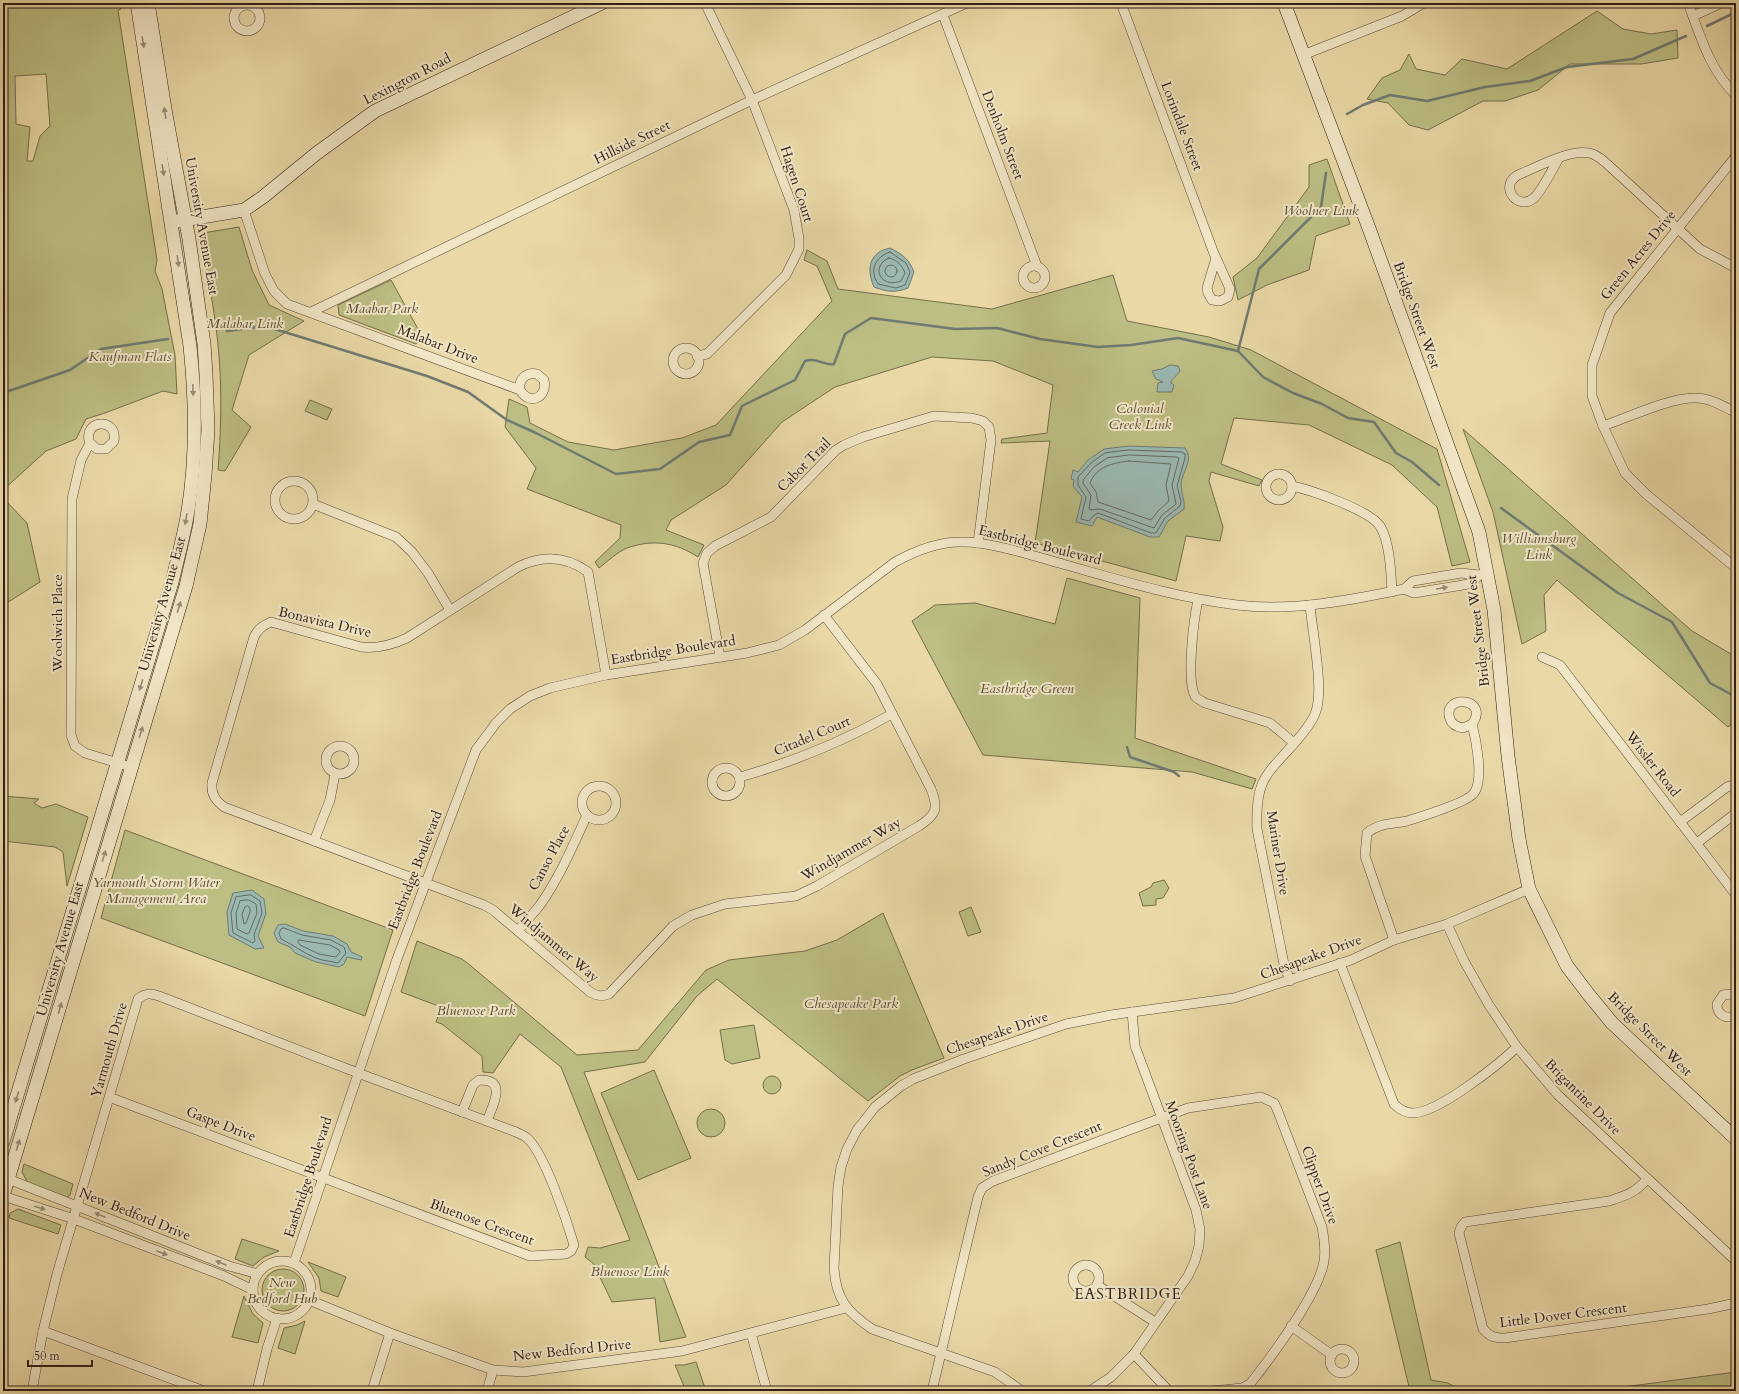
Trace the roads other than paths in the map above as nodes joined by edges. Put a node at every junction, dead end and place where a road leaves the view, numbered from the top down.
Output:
1 (137, 3) edge
2 (148, 3) edge
3 (602, 3) edge
4 (705, 3) edge
5 (967, 3) edge
6 (1121, 3) edge
7 (1284, 3) edge
8 (1424, 3) edge
9 (1688, 3) edge
10 (1722, 3) edge
11 (943, 15) junction
12 (1693, 16) junction
13 (1303, 55) junction
14 (1736, 95) edge
15 (752, 100) junction
16 (1736, 156) edge
17 (1558, 158) junction
18 (244, 210) junction
19 (186, 220) junction
20 (172, 222) junction
21 (1676, 230) junction
22 (1216, 258) dead end
23 (1037, 266) dead end
24 (1736, 268) edge
25 (311, 312) junction
26 (697, 356) dead end
27 (520, 390) dead end
28 (1736, 413) edge
29 (1602, 426) junction
30 (90, 443) dead end
31 (1292, 486) dead end
32 (313, 504) junction
33 (978, 543) junction
34 (1736, 568) edge
35 (1484, 574) junction
36 (1392, 592) junction
37 (1198, 600) junction
38 (1310, 605) junction
39 (450, 610) junction
40 (824, 615) junction
41 (720, 657) junction
42 (1542, 657) dead end
43 (606, 674) junction
44 (892, 714) junction
45 (1472, 724) dead end
46 (1294, 743) junction
47 (118, 764) junction
48 (131, 767) junction
49 (335, 774) dead end
50 (740, 777) dead end
51 (1736, 784) edge
52 (1736, 813) edge
53 (587, 815) dead end
54 (1680, 822) junction
55 (314, 841) junction
56 (1697, 843) junction
57 (425, 882) junction
58 (1529, 889) junction
59 (1736, 896) edge
60 (1447, 924) junction
61 (518, 931) junction
62 (1394, 940) junction
63 (1340, 963) junction
64 (1290, 981) junction
65 (1735, 995) edge
66 (1132, 1012) junction
67 (1736, 1015) edge
68 (1517, 1047) junction
69 (358, 1073) junction
70 (109, 1097) junction
71 (462, 1112) junction
72 (1161, 1118) junction
73 (487, 1121) junction
74 (1736, 1139) edge
75 (3, 1142) edge
76 (6, 1178) edge
77 (322, 1178) junction
78 (1647, 1179) junction
79 (3, 1196) edge
80 (77, 1205) junction
81 (74, 1219) junction
82 (1736, 1261) edge
83 (294, 1263) junction
84 (258, 1274) junction
85 (1096, 1285) dead end
86 (253, 1290) junction
87 (309, 1300) junction
88 (1736, 1303) edge
89 (846, 1308) junction
90 (277, 1318) junction
91 (1155, 1322) junction
92 (1291, 1326) junction
93 (43, 1331) junction
94 (390, 1333) junction
95 (751, 1333) junction
96 (941, 1353) junction
97 (1134, 1354) junction
98 (1332, 1355) dead end
99 (493, 1370) junction
100 (32, 1391) edge
101 (204, 1391) edge
102 (257, 1391) edge
103 (372, 1391) edge
104 (487, 1391) edge
105 (767, 1391) edge
106 (932, 1391) edge
107 (1022, 1391) edge
108 (1090, 1391) edge
109 (1169, 1391) edge
110 (1212, 1391) edge

1 -> 20 main road, University Avenue East
19 -> 2 main road, University Avenue East
3 - 18 main road, Lexington Road
4 - 15 street, Hagen Court
5 - 11 street, Hillside Street
6 - 22 street, Lorindale Street
7 - 13 main road, Bridge Street West
8 - 13 street
9 - 12 street
10 - 12 street
11 - 15 street, Hillside Street
11 - 23 street, Denholm Street
12 - 14 street
13 - 35 main road, Bridge Street West
15 - 25 street, Hillside Street
15 - 26 street, Hagen Court
16 - 21 street, Green Acres Drive
17 - 17 street
17 - 21 street
18 - 19 main road, Lexington Road
18 - 25 street, Malabar Drive
19 - 20 main road, Lexington Road
48 -> 19 main road, University Avenue East
20 -> 47 main road, University Avenue East
21 - 24 street
21 - 29 street, Green Acres Drive
25 - 27 street, Malabar Drive
28 - 29 street
29 - 34 street, Green Acres Drive
30 - 47 street, Woolwich Place
31 - 36 street
32 - 32 street
32 - 39 street
33 - 37 street, Eastbridge Boulevard
33 - 40 street, Eastbridge Boulevard
33 - 41 street, Cabot Trail
35 - 36 street, Eastbridge Boulevard
35 - 58 main road, Bridge Street West
36 - 38 street, Eastbridge Boulevard
37 - 38 street, Eastbridge Boulevard
37 - 46 street
38 - 46 street, Mariner Drive
39 - 43 street, Bonavista Drive
39 - 55 street, Bonavista Drive
40 - 41 street, Eastbridge Boulevard
40 - 44 street, Windjammer Way
41 - 43 street, Eastbridge Boulevard
42 - 54 street, Wissler Road
43 - 57 street, Eastbridge Boulevard
44 - 50 street, Citadel Court
44 - 61 street, Windjammer Way
45 - 62 street
46 - 64 street, Mariner Drive
47 - 48 street, Woolwich Place
47 -> 75 main road, University Avenue East
76 -> 48 main road, University Avenue East
49 - 55 street
51 - 54 street
52 - 56 street
53 - 61 street, Canso Place
54 - 56 street, Wissler Road
55 - 57 street, Bonavista Drive
56 - 59 street, Wissler Road
57 - 61 street, Windjammer Way
57 - 69 street, Eastbridge Boulevard
58 - 60 street, Chesapeake Drive
58 - 74 main road, Bridge Street West
60 - 62 street, Chesapeake Drive
60 - 68 street, Brigantine Drive
62 - 63 street, Chesapeake Drive
63 - 64 street, Chesapeake Drive
63 - 68 street
64 - 66 street, Chesapeake Drive
65 - 67 street
66 - 72 street, Mooring Post Lane
66 - 89 street, Chesapeake Drive
68 - 78 street, Brigantine Drive
69 - 70 street, Yarmouth Drive
69 - 71 street, Bluenose Crescent
69 - 77 street, Eastbridge Boulevard
70 - 77 street, Gaspe Drive
70 - 80 street, Yarmouth Drive
71 - 73 street, Bluenose Crescent
71 - 73 street
72 - 91 street, Mooring Post Lane
72 - 92 street, Clipper Drive
72 - 96 street, Sandy Cove Crescent
73 - 77 street, Bluenose Crescent
76 - 79 main road, University Avenue East
76 - 80 street, New Bedford Drive
77 - 83 street, Eastbridge Boulevard
78 - 82 street, Brigantine Drive
78 - 88 street, Little Dover Crescent
79 -> 81 street, New Bedford Drive
80 - 81 street, Yarmouth Drive
84 -> 80 street, New Bedford Drive
81 -> 86 street, New Bedford Drive
81 - 93 street, Yarmouth Drive
83 - 84 street
83 - 87 street
84 - 86 street
85 - 91 street
86 - 90 street
87 - 90 street
87 - 94 street, New Bedford Drive
89 - 95 street, New Bedford Drive
89 - 96 street, Chesapeake Drive
90 - 102 street
91 - 97 street, Mooring Post Lane
92 - 98 street
92 - 110 street, Clipper Drive
93 - 100 street, Yarmouth Drive
93 - 101 street
94 - 99 street, New Bedford Drive
94 - 103 street
95 - 99 street, New Bedford Drive
95 - 105 street
96 - 106 street
96 - 107 street, Chesapeake Drive
97 - 108 street, Mooring Post Lane
97 - 109 street
99 - 104 street

